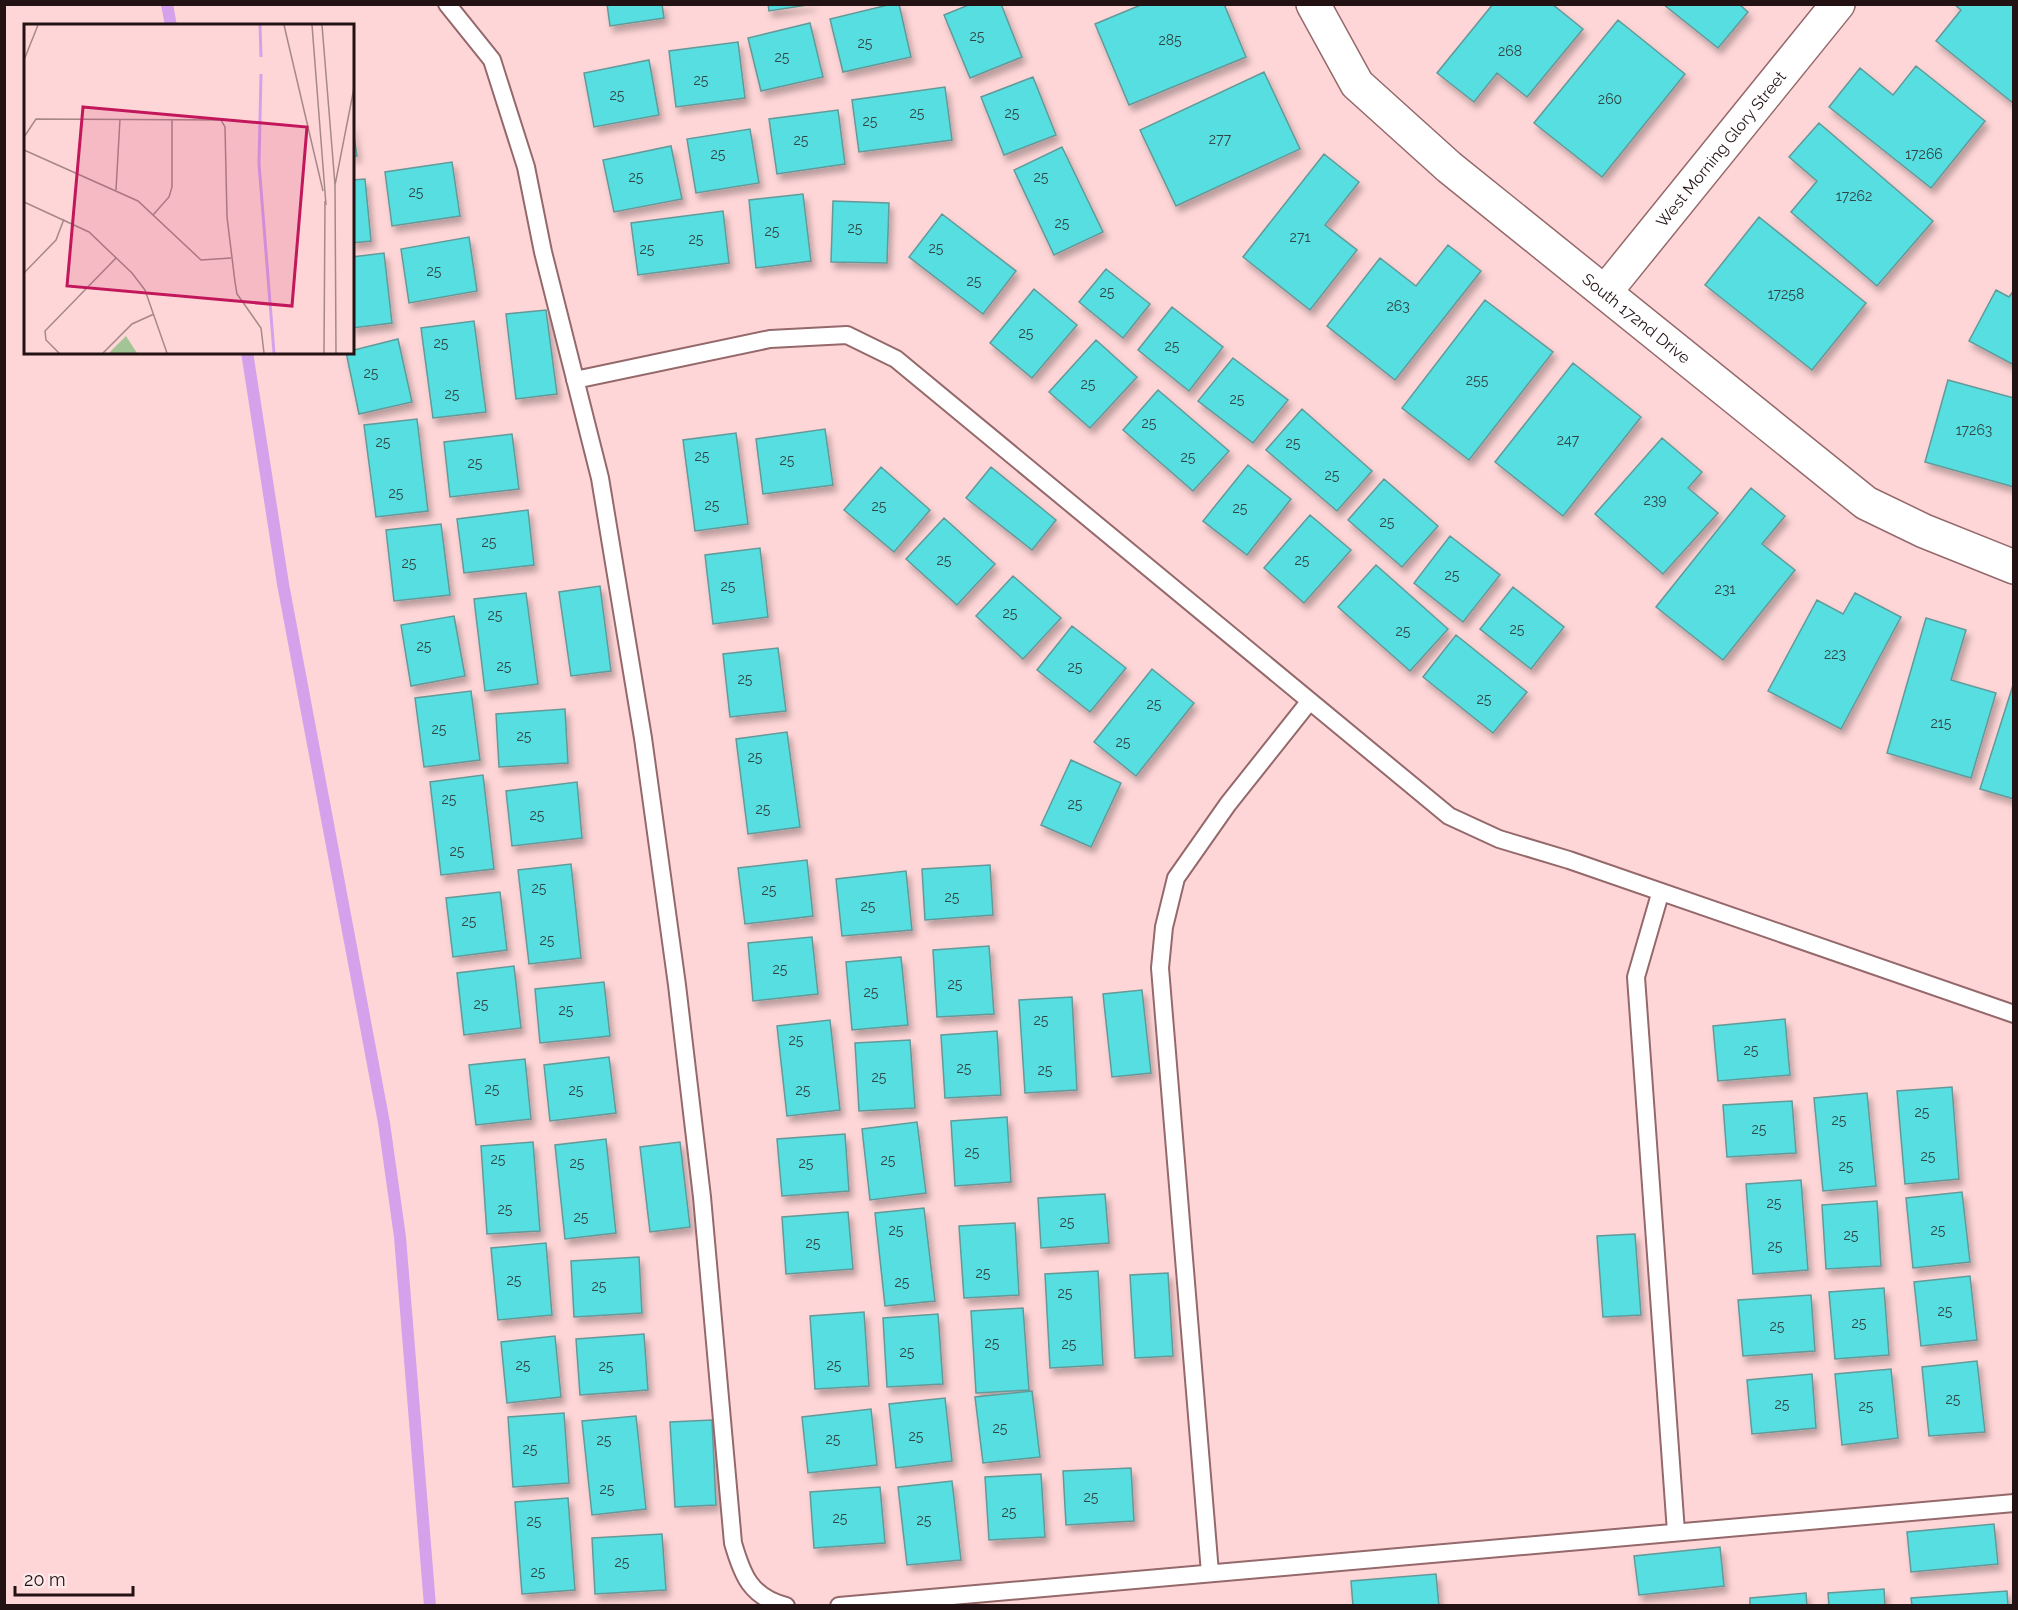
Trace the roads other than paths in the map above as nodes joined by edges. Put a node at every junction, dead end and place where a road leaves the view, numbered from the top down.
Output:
1 (447, 4) edge
2 (1313, 4) edge
3 (1838, 4) edge
4 (1605, 292) junction
5 (575, 380) junction
6 (2013, 567) edge
7 (1309, 702) junction
8 (1660, 894) junction
9 (2013, 1014) edge
10 (2013, 1503) edge
11 (1676, 1532) junction
12 (1210, 1573) junction
13 (786, 1605) edge
14 (839, 1605) edge

1 - 5 lane
2 - 4 street, South 172nd Drive
3 - 4 street, West Morning Glory Street
4 - 6 street, South 172nd Drive
5 - 7 lane
5 - 13 lane
7 - 8 lane
7 - 12 lane
8 - 9 lane
8 - 11 lane
10 - 11 lane
11 - 12 lane
12 - 14 lane

